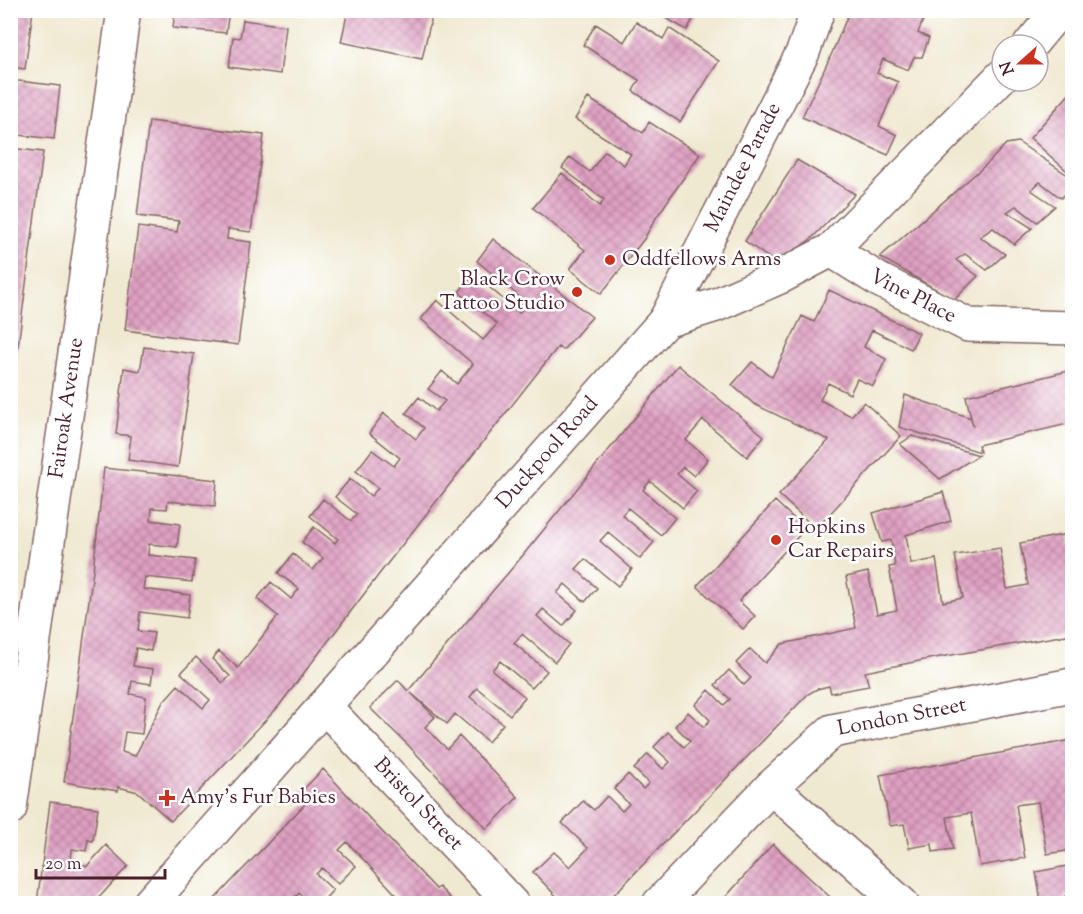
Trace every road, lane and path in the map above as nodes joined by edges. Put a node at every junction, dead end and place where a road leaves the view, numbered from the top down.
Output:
1 (124, 10) edge
2 (818, 10) edge
3 (1059, 10) edge
4 (1040, 33) edge
5 (990, 88) edge
6 (831, 250) junction
7 (665, 321) junction
8 (1072, 328) edge
9 (1072, 685) edge
10 (324, 706) junction
11 (771, 787) junction
12 (10, 808) edge
13 (149, 903) edge
14 (512, 903) edge
15 (659, 903) edge
16 (902, 903) edge

1 - 12 street, Fairoak Avenue
2 - 7 street, Maindee Parade
3 - 4 street
5 - 6 street
6 - 7 street
6 - 8 street, Vine Place
7 - 10 street, Duckpool Road
9 - 11 street, London Street
10 - 13 street, Duckpool Road
10 - 14 street, Bristol Street
11 - 15 street, London Street
11 - 16 street

